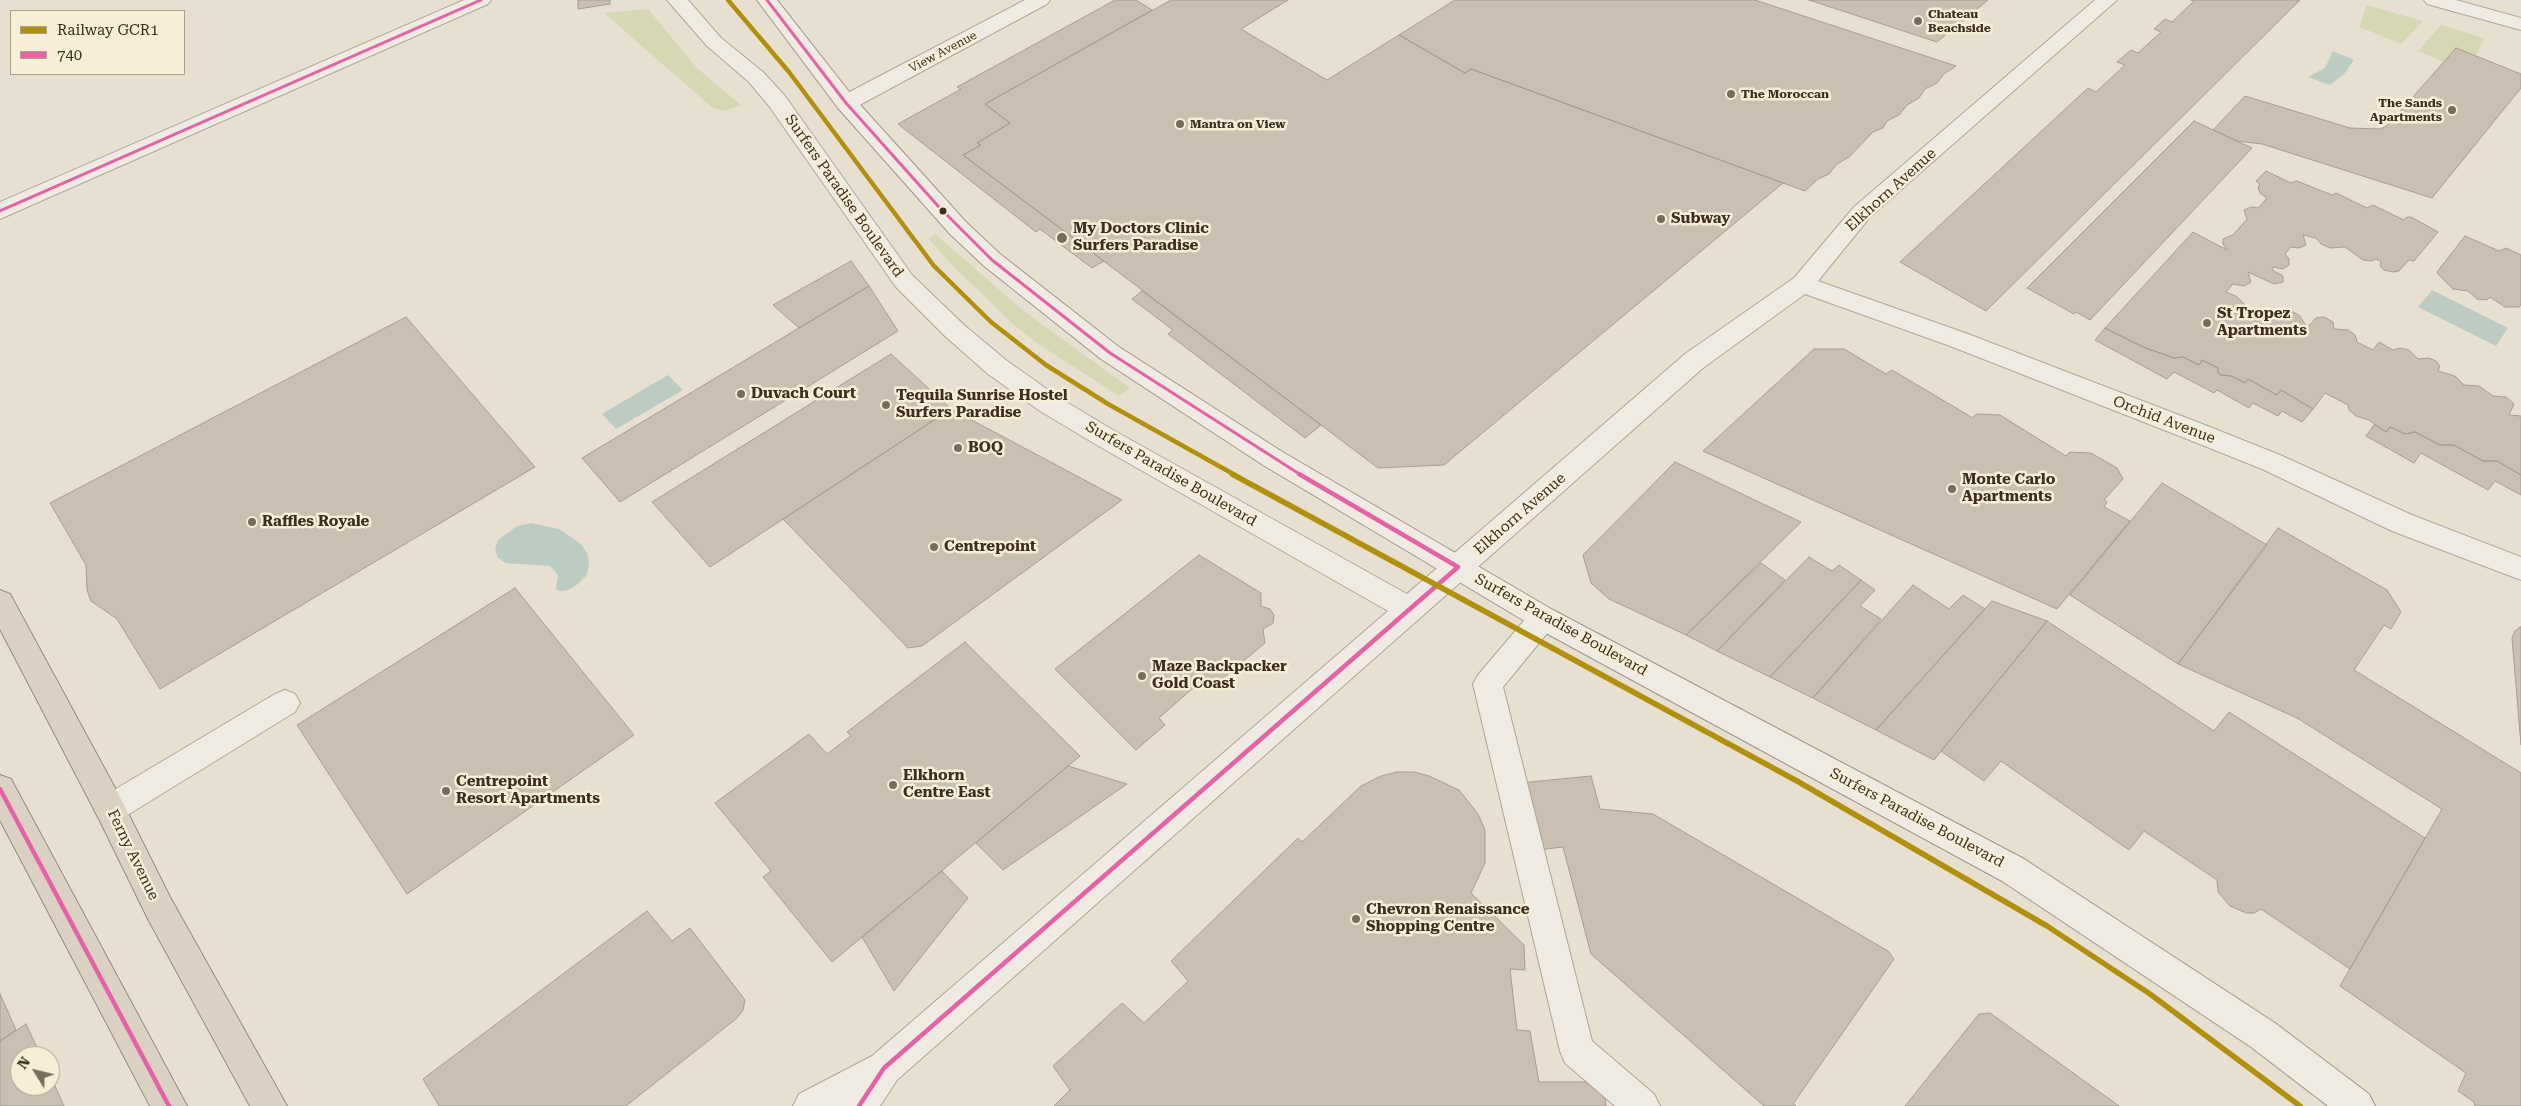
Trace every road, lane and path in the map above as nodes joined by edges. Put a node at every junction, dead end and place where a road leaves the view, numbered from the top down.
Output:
1 (481, 0) edge
2 (677, 0) edge
3 (767, 0) edge
4 (1040, 0) edge
5 (2107, 0) edge
6 (2434, 0) edge
7 (2521, 24) edge
8 (846, 103) junction
9 (0, 212) edge
10 (1802, 284) junction
11 (1458, 567) junction
12 (2521, 569) edge
13 (0, 602) edge
14 (1409, 609) junction
15 (1543, 618) junction
16 (285, 703) dead end
17 (0, 789) edge
18 (110, 809) junction
19 (884, 1068) junction
20 (169, 1106) edge
21 (269, 1106) edge
22 (811, 1106) edge
23 (860, 1106) edge
24 (1642, 1106) edge
25 (2357, 1106) edge

1 - 9 street
2 - 14 street, Surfers Paradise Boulevard
3 - 8 street, Surfers Paradise Boulevard
4 - 8 street, View Avenue
5 - 10 street, Elkhorn Avenue
6 - 7 street
8 - 11 street, Surfers Paradise Boulevard
10 - 11 street, Elkhorn Avenue
10 - 12 street, Orchid Avenue
11 - 14 street, Elkhorn Avenue
11 - 15 street, Surfers Paradise Boulevard
13 - 18 highway, Ferny Avenue
14 - 19 street, Elkhorn Avenue
15 - 24 street
15 - 25 street, Surfers Paradise Boulevard
16 - 18 street
17 - 20 highway
18 - 21 highway, Ferny Avenue
19 - 22 street, Elkhorn Avenue
19 - 23 street, Elkhorn Avenue

